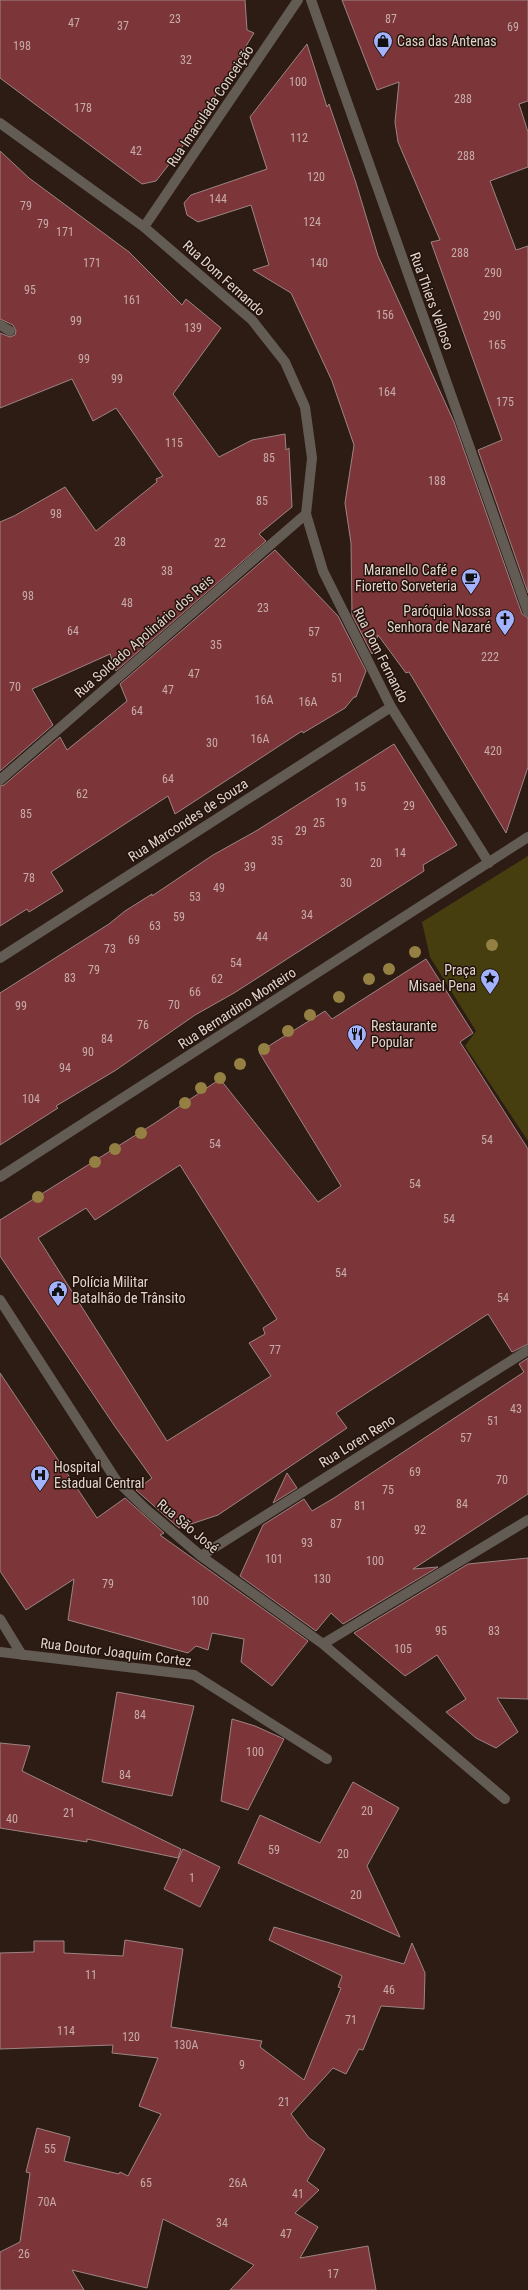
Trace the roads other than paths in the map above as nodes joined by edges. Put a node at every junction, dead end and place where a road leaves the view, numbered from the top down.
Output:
1 (298, 0) edge
2 (310, 0) edge
3 (0, 124) edge
4 (144, 227) junction
5 (0, 325) edge
6 (10, 331) dead end
7 (306, 514) junction
8 (528, 612) edge
9 (390, 707) junction
10 (0, 780) edge
11 (528, 837) edge
12 (489, 863) junction
13 (0, 958) edge
14 (0, 1177) edge
15 (0, 1300) edge
16 (528, 1350) edge
17 (528, 1520) edge
18 (201, 1556) junction
19 (0, 1619) edge
20 (323, 1644) junction
21 (0, 1652) edge
22 (22, 1654) junction
23 (327, 1759) dead end
24 (505, 1799) dead end

1 - 4 street, Rua Imaculada Conceição
2 - 8 street, Rua Thiers Velloso
3 - 4 street, Rua Dom Fernando
4 - 7 street, Rua Dom Fernando
5 - 6 street
7 - 9 street, Rua Dom Fernando
7 - 10 street, Rua Soldado Apolinário dos Reis
9 - 12 street, Rua Dom Fernando
9 - 13 street, Rua Marcondes de Souza
11 - 12 street, Rua Bernardino Monteiro
12 - 14 street, Rua Bernardino Monteiro
15 - 18 street, Rua São José
16 - 18 street, Rua Loren Reno
17 - 20 street
18 - 20 street, Rua São José
19 - 22 street, Rua Doutor Joaquim Cortez
20 - 24 street, Rua São José
21 - 22 street, Rua Doutor Joaquim Cortez
22 - 23 street, Rua Doutor Joaquim Cortez

